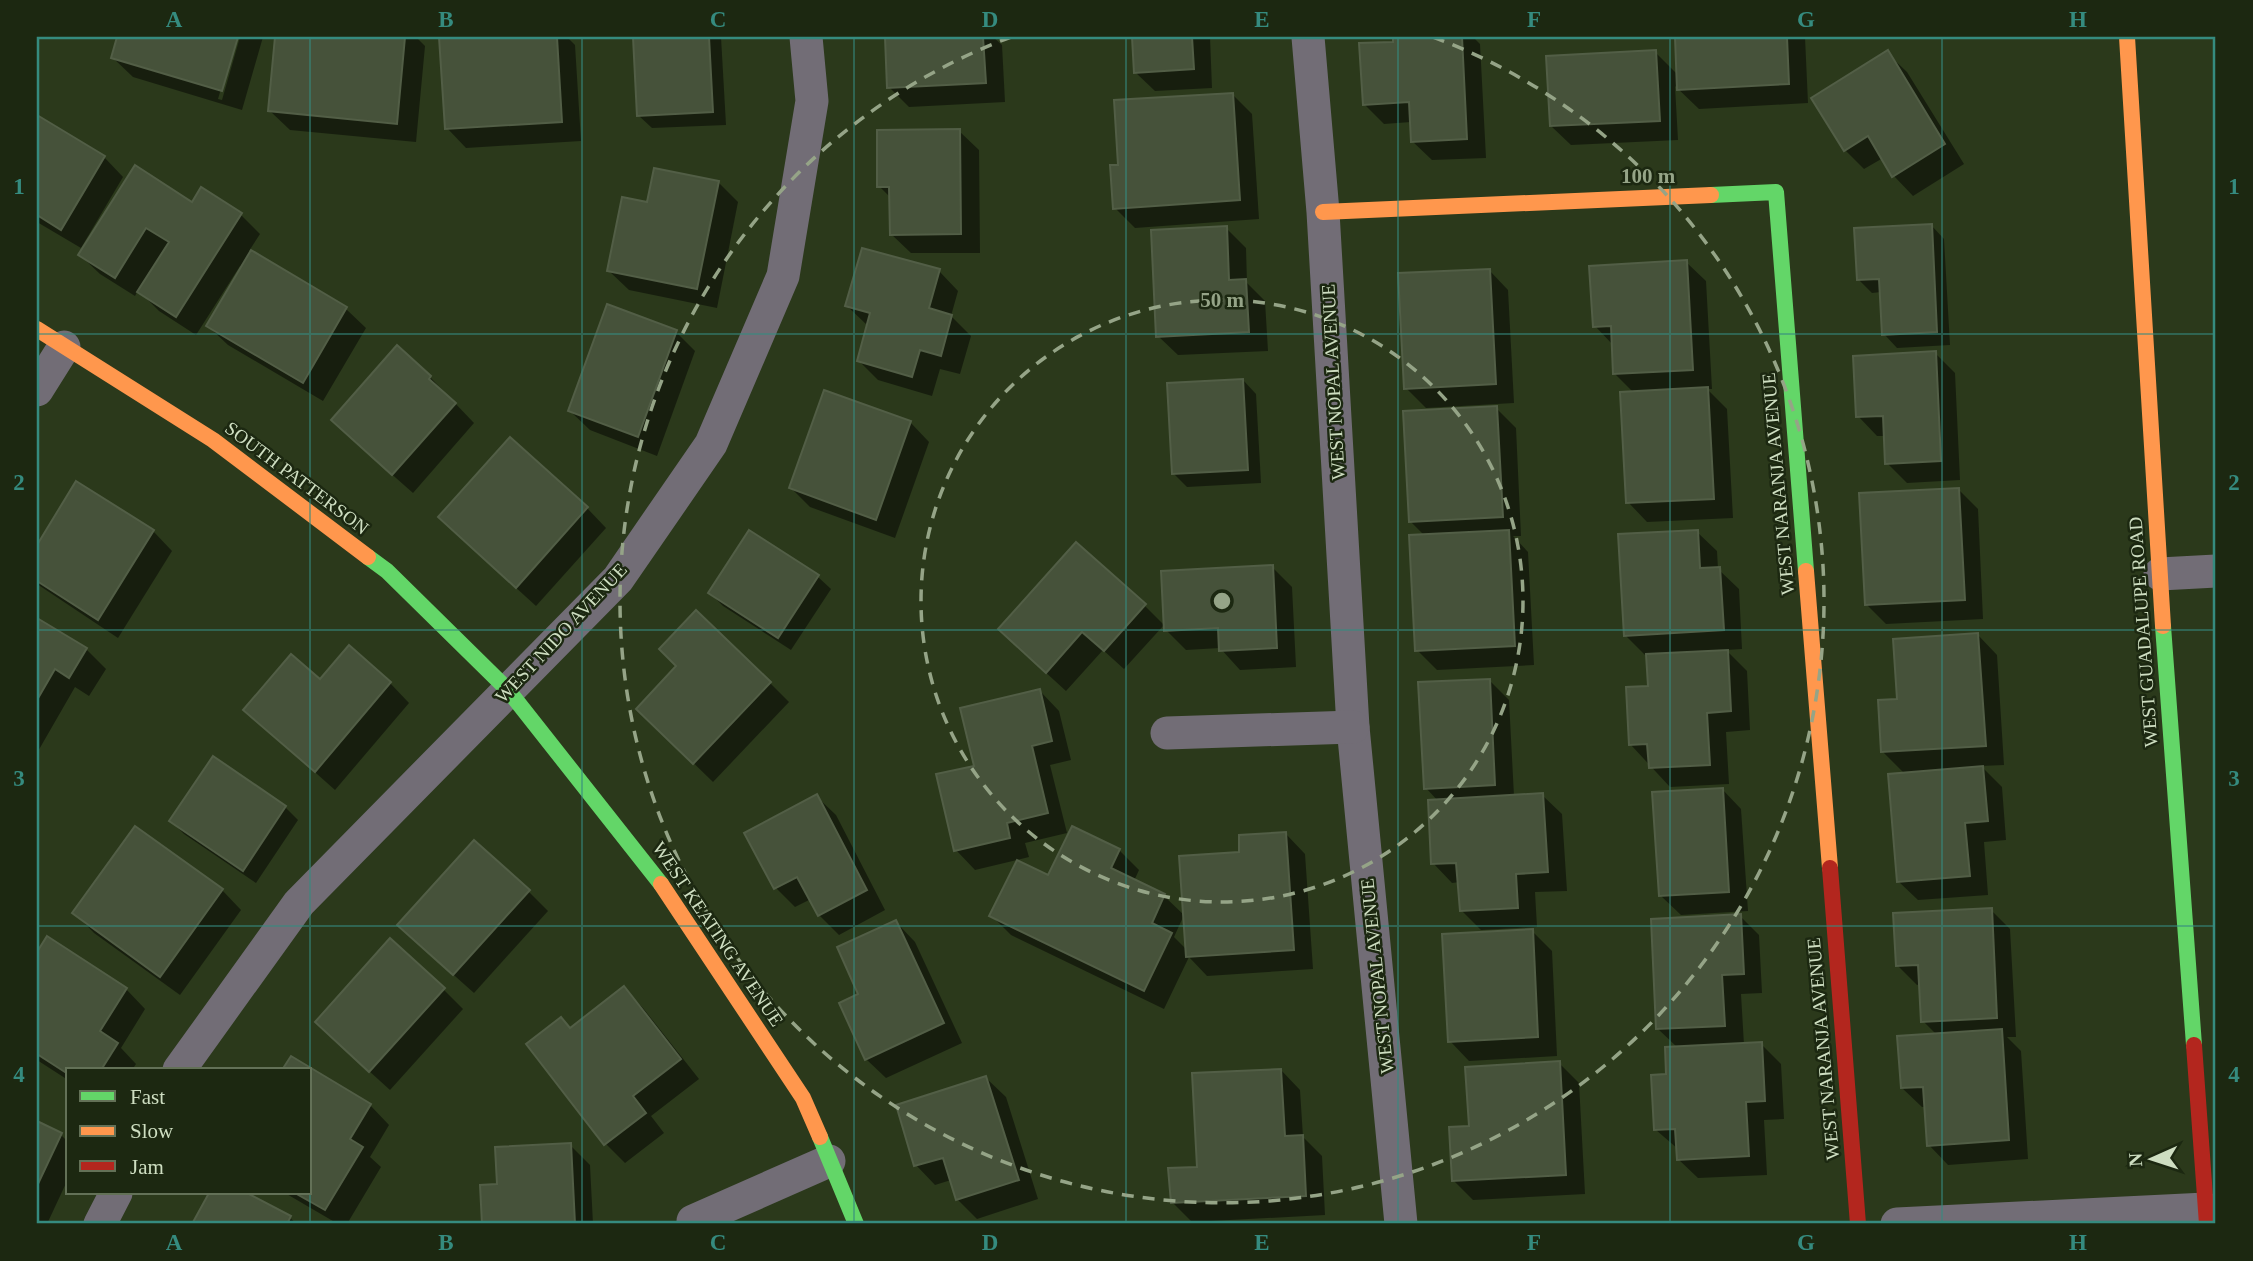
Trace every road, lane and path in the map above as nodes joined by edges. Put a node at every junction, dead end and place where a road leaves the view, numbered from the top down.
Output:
1 (806, 37) edge
2 (1308, 37) edge
3 (2127, 37) edge
4 (1324, 212) junction
5 (37, 329) edge
6 (64, 347) junction
7 (37, 390) edge
8 (2216, 571) edge
9 (2161, 574) junction
10 (508, 690) junction
11 (1353, 727) junction
12 (1167, 733) dead end
13 (180, 1068) edge
14 (829, 1161) junction
15 (115, 1194) edge
16 (2206, 1216) edge
17 (693, 1221) dead end
18 (100, 1224) edge
19 (856, 1224) edge
20 (1401, 1224) edge
21 (1858, 1224) edge
22 (1897, 1224) edge

1 - 10 street, WEST NIDO AVENUE
2 - 4 street, WEST NOPAL AVENUE
3 - 9 street, WEST GUADALUPE ROAD
4 - 11 street, WEST NOPAL AVENUE
4 - 21 street, WEST NARANJA AVENUE
5 - 6 street, SOUTH PATTERSON
6 - 7 street
6 - 10 street, SOUTH PATTERSON
8 - 9 street
9 - 16 street, WEST GUADALUPE ROAD
10 - 13 street, WEST NIDO AVENUE
10 - 14 street, WEST KEATING AVENUE
11 - 12 street
11 - 20 street, WEST NOPAL AVENUE
14 - 17 street
14 - 19 street, WEST KEATING AVENUE
15 - 18 street
16 - 22 street

